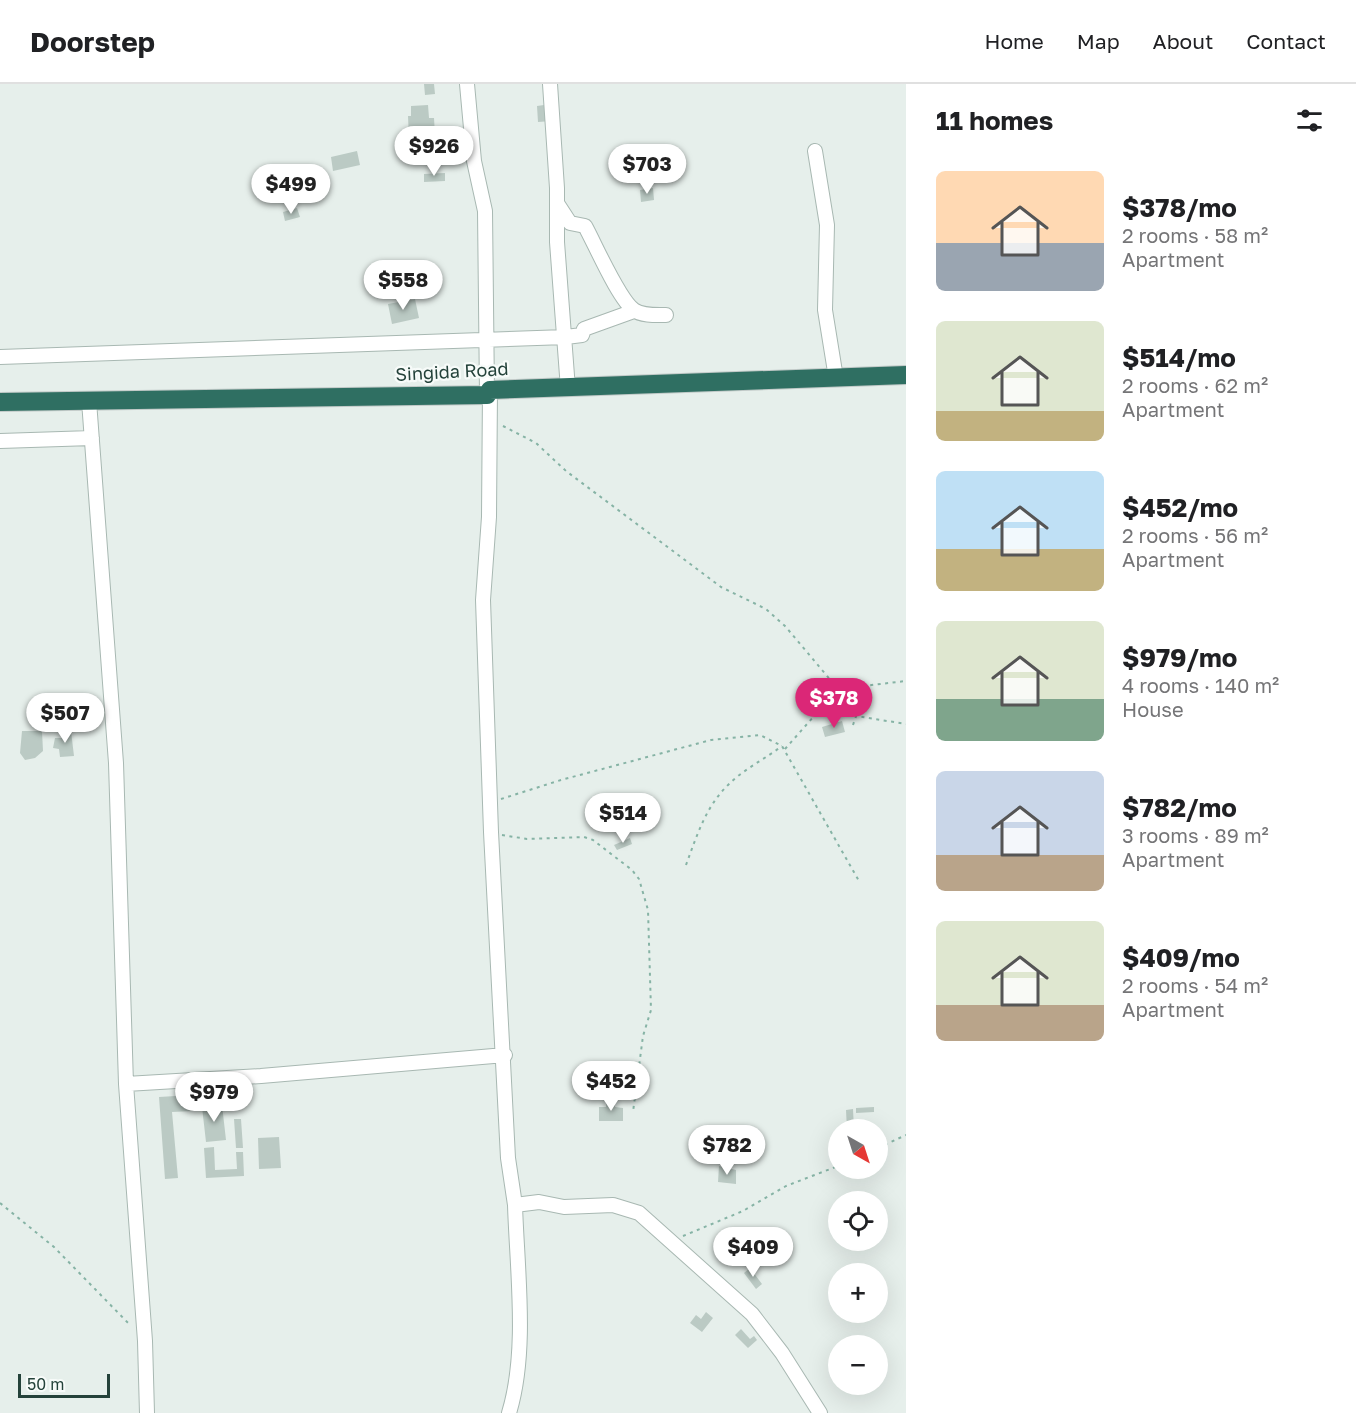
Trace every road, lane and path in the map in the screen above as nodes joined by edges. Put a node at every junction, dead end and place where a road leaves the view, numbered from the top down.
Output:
1 (467, 84) edge
2 (550, 84) edge
3 (815, 151) dead end
4 (557, 203) junction
5 (634, 310) junction
6 (666, 315) dead end
7 (566, 337) junction
8 (484, 342) junction
9 (0, 357) edge
10 (906, 375) edge
11 (836, 378) junction
12 (568, 389) junction
13 (488, 392) junction
14 (89, 401) junction
15 (0, 402) edge
16 (490, 419) junction
17 (92, 438) junction
18 (0, 441) edge
19 (906, 681) edge
20 (838, 689) junction
21 (906, 724) edge
22 (853, 725) dead end
23 (784, 748) junction
24 (490, 802) junction
25 (491, 832) junction
26 (686, 865) dead end
27 (859, 881) dead end
28 (505, 1055) junction
29 (126, 1083) junction
30 (633, 1113) dead end
31 (906, 1135) edge
32 (888, 1143) edge
33 (828, 1170) edge
34 (0, 1203) edge
35 (515, 1205) junction
36 (670, 1242) junction
37 (145, 1341) junction
38 (147, 1413) edge
39 (509, 1413) edge
40 (820, 1413) edge

1 - 8 street
2 - 4 street
3 - 11 street
4 - 5 street
4 - 7 street
5 - 6 street
5 - 7 street
7 - 8 street
7 - 12 street
8 - 9 street
8 - 13 street
10 - 11 highway, Singida Road
11 - 12 highway, Singida Road
12 - 13 highway, Singida Road
13 - 14 highway, Singida Road
13 - 16 street
14 - 15 highway, Singida Road
14 - 17 street
16 - 20 path
16 - 24 street
17 - 18 street
17 - 29 street
19 - 20 path
20 - 23 path
21 - 22 path
23 - 24 path
23 - 26 path
23 - 27 path
24 - 25 street
25 - 28 street
25 - 30 path
28 - 29 street
28 - 35 street
29 - 37 street
31 - 32 path
33 - 36 path
34 - 37 path
35 - 36 street
35 - 39 street
36 - 40 street
37 - 38 street

